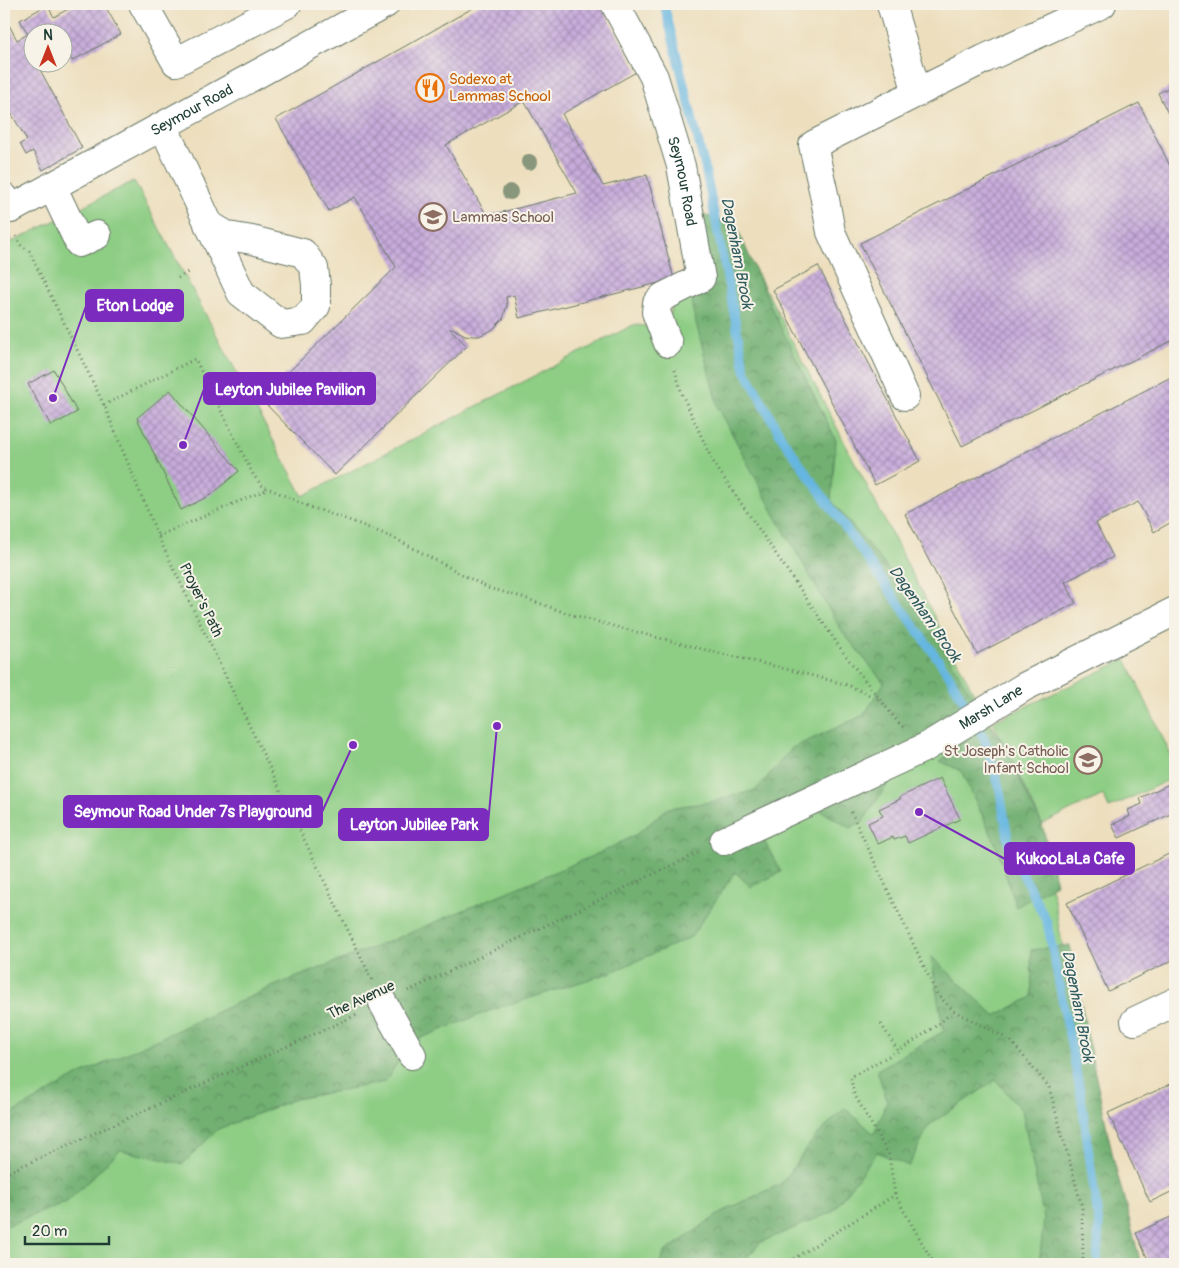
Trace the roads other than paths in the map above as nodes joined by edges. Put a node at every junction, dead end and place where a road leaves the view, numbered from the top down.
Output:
1 (142, 4) edge
2 (288, 4) edge
3 (614, 4) edge
4 (891, 4) edge
5 (1102, 4) edge
6 (379, 7) edge
7 (917, 93) junction
8 (163, 126) junction
9 (52, 186) junction
10 (7, 203) edge
11 (208, 224) dead end
12 (97, 234) dead end
13 (668, 343) road end
14 (905, 396) dead end
15 (1175, 611) edge
16 (724, 841) road end
17 (1175, 1002) edge
18 (383, 1003) road end
19 (1135, 1021) dead end
20 (412, 1055) dead end

1 - 2 street
3 - 13 street, Seymour Road
4 - 7 street
5 - 7 street
6 - 8 street, Seymour Road
7 - 14 street
8 - 9 street, Seymour Road
8 - 11 street
9 - 10 street, Seymour Road
9 - 12 street
15 - 16 street, Marsh Lane
17 - 19 street
18 - 20 street

